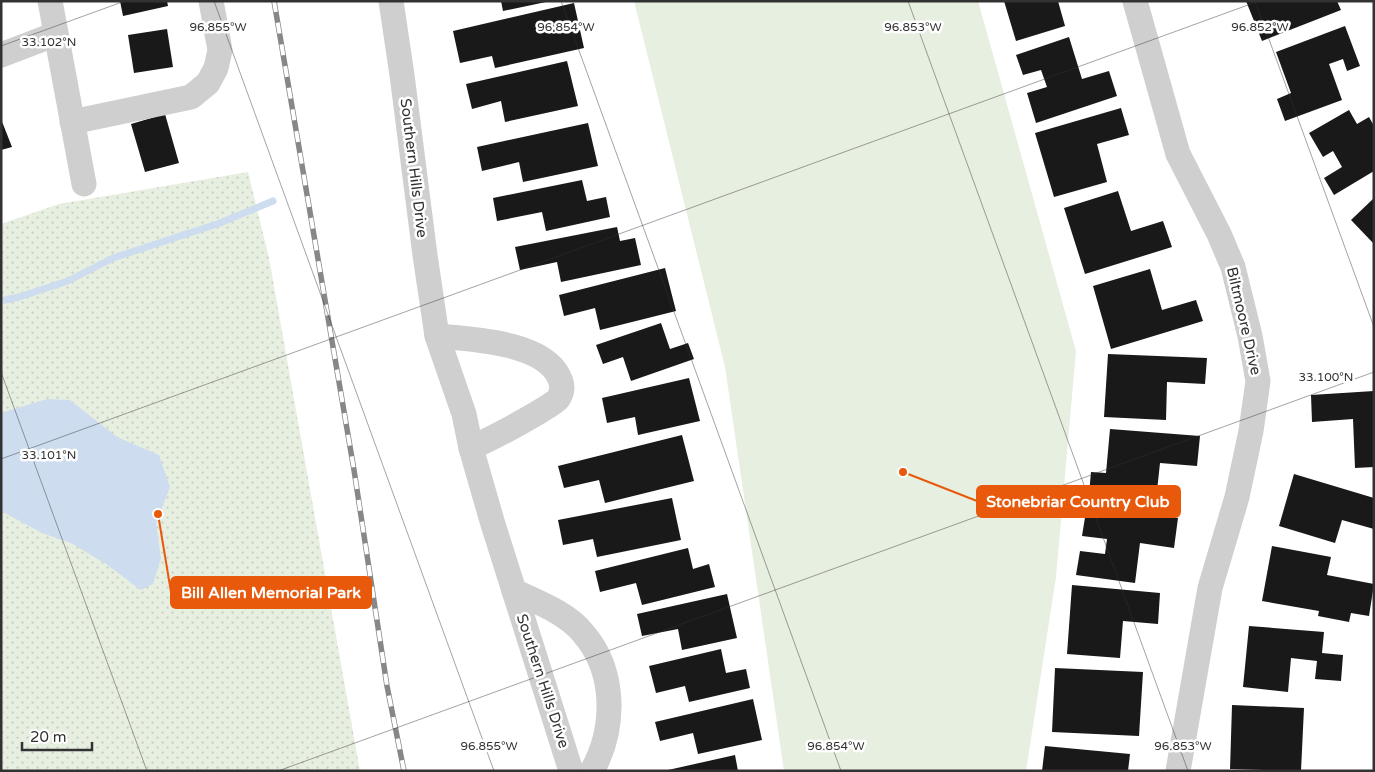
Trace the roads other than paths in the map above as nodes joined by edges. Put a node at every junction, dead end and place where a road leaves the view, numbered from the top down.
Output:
1 (50, 1) edge
2 (211, 1) edge
3 (391, 1) edge
4 (1135, 1) edge
5 (56, 34) junction
6 (1, 55) edge
7 (72, 122) junction
8 (84, 184) dead end
9 (437, 336) junction
10 (471, 448) junction
11 (514, 592) junction
12 (572, 771) edge
13 (592, 771) edge
14 (1178, 771) edge

1 - 5 street
2 - 7 street
3 - 9 street, Southern Hills Drive
4 - 14 street, Biltmoore Drive
5 - 6 street
5 - 7 street
7 - 8 street
9 - 10 street, Southern Hills Drive
9 - 10 street
10 - 11 street, Southern Hills Drive
11 - 12 street, Southern Hills Drive
11 - 13 street, Southern Hills Drive

